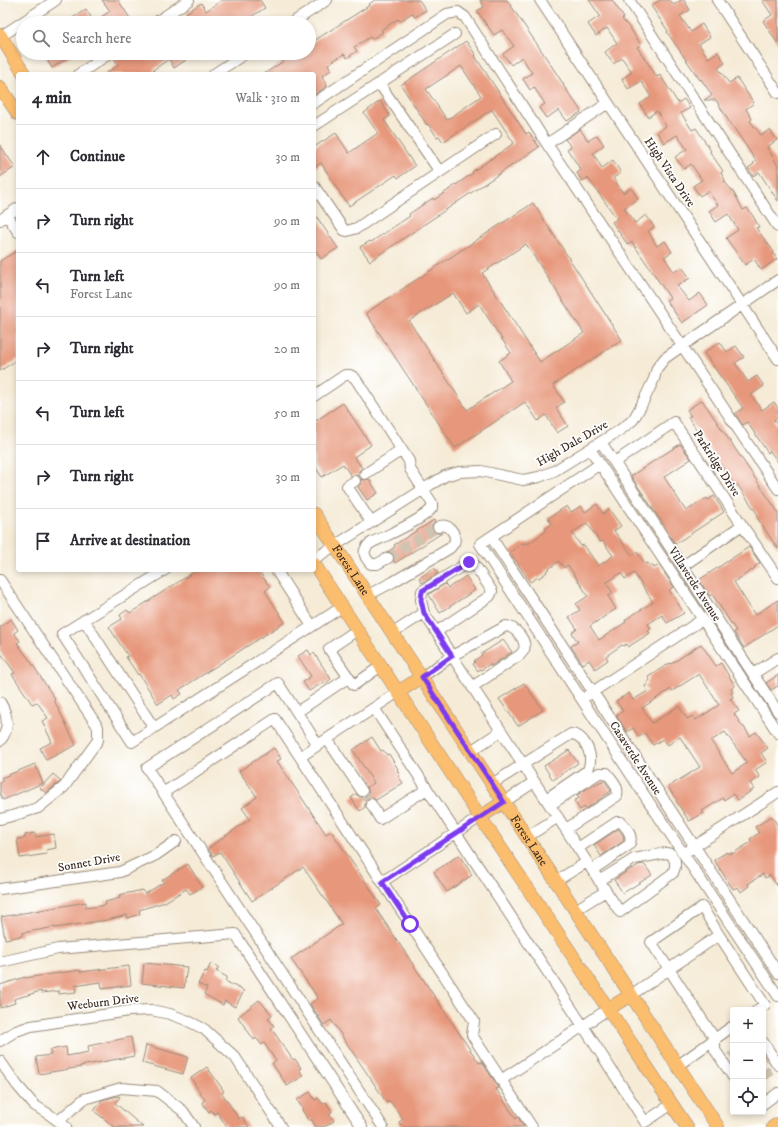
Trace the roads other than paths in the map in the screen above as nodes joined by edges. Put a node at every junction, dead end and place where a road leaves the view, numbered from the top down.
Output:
1 (56, 0) edge
2 (189, 0) edge
3 (327, 0) edge
4 (540, 0) edge
5 (629, 0) edge
6 (717, 0) edge
7 (31, 16) edge
8 (165, 16) edge
9 (303, 16) edge
10 (16, 26) edge
11 (455, 34) dead end
12 (0, 36) edge
13 (100, 60) edge
14 (235, 60) edge
15 (23, 72) edge
16 (82, 72) edge
17 (217, 72) edge
18 (379, 83) junction
19 (0, 87) edge
20 (778, 92) edge
21 (316, 102) edge
22 (608, 103) junction
23 (16, 111) edge
24 (316, 125) edge
25 (496, 134) dead end
26 (547, 144) junction
27 (440, 172) junction
28 (316, 189) edge
29 (16, 209) edge
30 (3, 217) edge
31 (778, 226) edge
32 (16, 230) edge
33 (778, 280) edge
34 (742, 304) junction
35 (682, 346) junction
36 (778, 359) edge
37 (316, 395) edge
38 (601, 442) junction
39 (590, 449) junction
40 (402, 450) junction
41 (599, 461) junction
42 (615, 462) junction
43 (365, 474) dead end
44 (354, 481) dead end
45 (423, 489) junction
46 (778, 489) edge
47 (316, 517) edge
48 (371, 522) junction
49 (742, 526) junction
50 (438, 527) dead end
51 (491, 537) junction
52 (335, 545) junction
53 (316, 558) edge
54 (388, 558) tunnel mouth
55 (683, 566) junction
56 (316, 567) edge
57 (162, 572) edge
58 (277, 572) edge
59 (778, 578) edge
60 (0, 580) edge
61 (368, 595) junction
62 (342, 607) junction
63 (424, 613) junction
64 (703, 619) junction
65 (84, 620) junction
66 (312, 626) junction
67 (357, 630) junction
68 (436, 632) junction
69 (393, 634) junction
70 (452, 656) junction
71 (778, 658) edge
72 (381, 666) junction
73 (753, 674) junction
74 (349, 677) junction
75 (422, 677) junction
76 (472, 687) junction
77 (398, 692) junction
78 (593, 692) junction
79 (582, 699) junction
80 (0, 702) edge
81 (374, 708) junction
82 (297, 712) junction
83 (778, 712) edge
84 (154, 728) junction
85 (501, 731) junction
86 (778, 733) edge
87 (327, 739) junction
88 (0, 741) edge
89 (318, 745) junction
90 (471, 751) junction
91 (300, 756) junction
92 (522, 764) junction
93 (534, 782) junction
94 (492, 784) junction
95 (427, 789) junction
96 (362, 791) tunnel mouth
97 (778, 792) edge
98 (163, 793) junction
99 (504, 802) junction
100 (548, 802) junction
101 (371, 804) tunnel mouth
102 (480, 817) junction
103 (558, 817) junction
104 (0, 819) edge
105 (566, 829) junction
106 (456, 833) junction
107 (527, 837) junction
108 (176, 841) dead end
109 (694, 846) junction
110 (578, 848) junction
111 (684, 853) junction
112 (590, 866) junction
113 (556, 881) junction
114 (599, 881) junction
115 (382, 882) junction
116 (0, 889) edge
117 (606, 891) junction
118 (575, 910) junction
119 (719, 935) junction
120 (0, 962) edge
121 (669, 969) junction
122 (778, 973) edge
123 (631, 995) junction
124 (778, 996) edge
125 (762, 1007) edge
126 (608, 1009) junction
127 (583, 1026) junction
128 (730, 1028) edge
129 (714, 1039) junction
130 (0, 1041) edge
131 (763, 1043) edge
132 (0, 1061) edge
133 (677, 1066) junction
134 (776, 1067) edge
135 (730, 1068) edge
136 (501, 1080) junction
137 (778, 1093) edge
138 (766, 1102) edge
139 (672, 1104) junction
140 (62, 1124) edge
141 (646, 1124) edge
142 (778, 1124) edge
143 (194, 1127) edge
144 (281, 1127) edge
145 (362, 1127) edge
146 (383, 1127) edge
147 (532, 1127) edge
148 (687, 1127) edge
149 (718, 1127) edge
150 (773, 1127) edge

1 - 7 street
2 - 8 street
3 - 9 street
4 - 22 street, High Vista Drive
5 - 31 street
6 - 20 street
10 - 12 street
11 - 18 street
12 - 15 main road
13 - 16 street
14 - 17 street
18 - 24 street
18 - 27 street
19 - 23 main road
21 - 26 street
22 - 26 street
22 - 34 street, High Vista Drive
25 - 27 street
26 - 35 street
27 - 28 street
29 - 30 street
30 - 32 street
33 - 34 street, High Dale Drive
34 - 35 street, High Dale Drive
34 - 36 street, High Vista Drive
35 - 38 street, High Dale Drive
35 - 46 street
37 - 40 street
38 - 39 street, High Dale Drive
38 - 42 street
39 - 41 street, Villaverde Avenue
39 - 45 street, High Dale Drive
40 - 43 street
40 - 45 street
41 - 51 street, Casaverde Avenue
41 - 64 street, Villaverde Avenue
42 - 49 street, Parkridge Drive
42 - 55 street
44 - 48 street
45 - 48 street, High Dale Drive
45 - 54 street
47 - 52 main road, Forest Lane
48 - 52 street, High Dale Drive
49 - 55 street
49 - 59 street, Parkridge Drive
50 - 61 street
51 - 78 street, Casaverde Avenue
51 - 79 street, Casaverde Avenue
52 - 53 street, High Dale Drive
52 - 61 main road, Forest Lane
55 - 73 street
56 - 62 main road
57 - 65 street
58 - 66 street
60 - 104 street
61 - 69 main road, Forest Lane
62 - 66 street
62 - 67 main road
63 - 68 street
63 - 68 street
63 - 69 street
64 - 78 street
64 - 86 street, Villaverde Avenue
65 - 84 street
65 - 84 street
66 - 84 street
67 - 72 main road
67 - 74 street
68 - 70 street
69 - 75 main road, Forest Lane
70 - 75 street
70 - 76 street
70 - 76 street
71 - 73 street
72 - 74 street
72 - 77 main road
73 - 83 street
74 - 82 street
75 - 77 main road
75 - 90 main road, Forest Lane
76 - 85 street
77 - 81 street
77 - 102 main road
78 - 79 street
78 - 109 street, Casaverde Avenue
79 - 111 street, Casaverde Avenue
80 - 88 street
81 - 87 street
81 - 95 street
82 - 89 street
82 - 98 street
85 - 90 street
85 - 92 street
87 - 89 street
87 - 96 street
89 - 91 street
90 - 94 main road, Forest Lane
91 - 98 street
91 - 115 street
92 - 93 street
92 - 94 street
92 - 100 street
93 - 99 street
93 - 100 street
94 - 99 main road, Forest Lane
95 - 101 street
95 - 106 street
97 - 109 street
98 - 146 street
99 - 102 main road
99 - 107 main road, Forest Lane
100 - 103 street
100 - 105 street
102 - 106 street
102 - 126 main road
103 - 105 street
103 - 107 street
105 - 110 street
106 - 115 street
106 - 127 street
107 - 113 main road, Forest Lane
108 - 116 street, Sonnet Drive
109 - 111 street
109 - 122 street, Casaverde Avenue
110 - 112 street
110 - 112 street
111 - 124 street, Casaverde Avenue
112 - 113 street
112 - 114 street
113 - 118 main road, Forest Lane
114 - 117 street
114 - 117 street
115 - 136 street
117 - 118 street
118 - 123 main road, Forest Lane
119 - 121 street
119 - 121 street
119 - 125 street
120 - 145 street
121 - 123 street
121 - 129 street
123 - 126 main road
123 - 133 main road, Forest Lane
126 - 127 street
126 - 139 main road
127 - 136 street
127 - 141 street
128 - 129 street
129 - 133 street
129 - 135 street
130 - 144 street, Weeburn Drive
131 - 134 street
132 - 140 street
133 - 149 main road, Forest Lane
136 - 147 street
137 - 138 street
139 - 141 street
139 - 148 main road
140 - 143 street
142 - 150 main road

